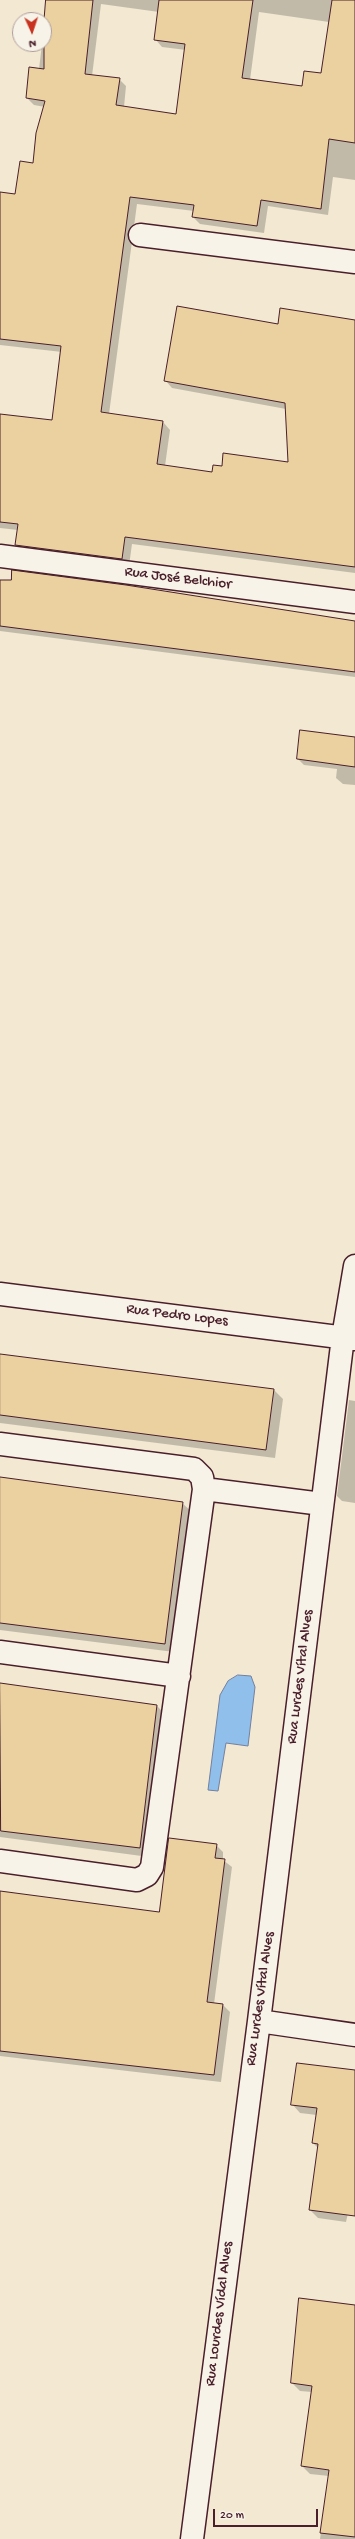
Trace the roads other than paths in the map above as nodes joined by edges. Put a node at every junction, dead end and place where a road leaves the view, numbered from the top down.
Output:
1 (140, 235) dead end
2 (355, 262) edge
3 (0, 556) edge
4 (355, 602) edge
5 (355, 1266) edge
6 (0, 1294) edge
7 (349, 1338) edge
8 (0, 1444) edge
9 (204, 1490) junction
10 (322, 1504) junction
11 (0, 1652) edge
12 (179, 1676) junction
13 (0, 1861) edge
14 (259, 2021) junction
15 (355, 2035) edge
16 (248, 2089) joint
17 (192, 2539) edge

1 - 2 street
3 - 4 street, Rua José Belchior
5 - 7 street, Rua Lurdes Vítal Alves
6 - 7 street, Rua Pedro Lopes
7 - 10 street, Rua Lurdes Vítal Alves
8 - 9 street
9 - 10 street
9 - 12 street
10 - 14 street, Rua Lurdes Vítal Alves
11 - 12 street
12 - 13 street
14 - 15 street
14 - 16 street, Rua Lurdes Vítal Alves
16 - 17 street, Rua Lourdes Vídal Alves

